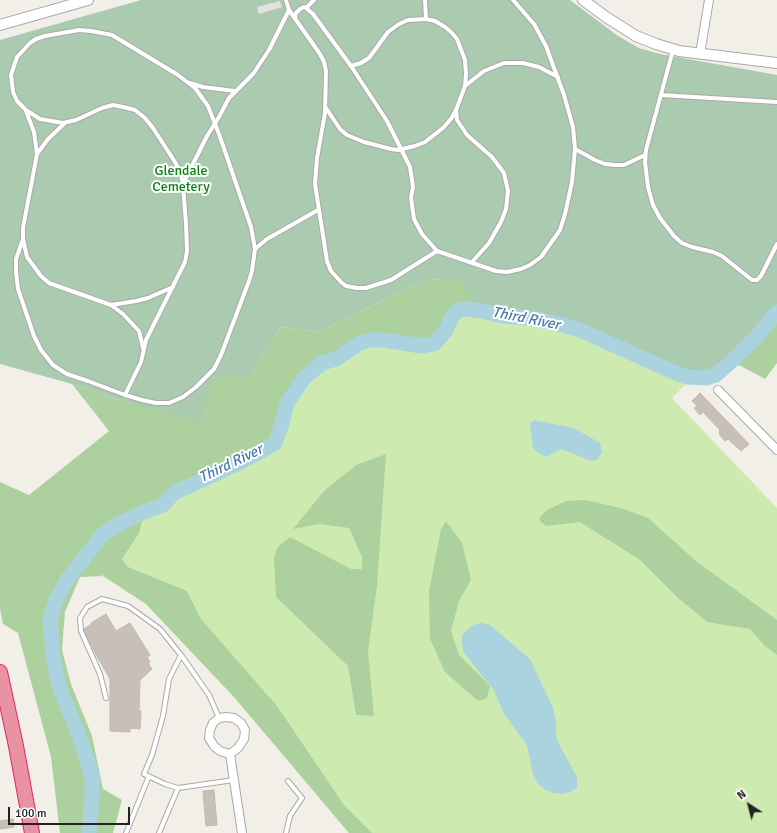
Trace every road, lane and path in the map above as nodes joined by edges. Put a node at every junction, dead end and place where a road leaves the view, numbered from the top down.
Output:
1 (88, 0) edge
2 (286, 0) edge
3 (314, 0) edge
4 (425, 0) edge
5 (513, 0) edge
6 (583, 0) edge
7 (709, 0) edge
8 (306, 8) junction
9 (289, 10) junction
10 (295, 19) junction
11 (426, 19) junction
12 (0, 25) edge
13 (673, 50) junction
14 (700, 54) junction
15 (777, 63) edge
16 (351, 66) junction
17 (558, 77) junction
18 (187, 82) junction
19 (465, 86) junction
20 (235, 91) junction
21 (660, 95) junction
22 (777, 102) edge
23 (326, 108) junction
24 (26, 110) junction
25 (456, 110) junction
26 (67, 122) junction
27 (215, 123) junction
28 (401, 149) junction
29 (575, 149) junction
30 (37, 154) junction
31 (645, 155) junction
32 (183, 185) junction
33 (318, 210) junction
34 (23, 239) junction
35 (777, 244) edge
36 (255, 249) junction
37 (437, 251) junction
38 (472, 262) junction
39 (174, 286) junction
40 (110, 305) junction
41 (144, 351) junction
42 (718, 390) dead end
43 (126, 395) junction
44 (777, 450) edge
45 (181, 655) junction
46 (0, 672) edge
47 (106, 698) dead end
48 (219, 718) junction
49 (230, 754) junction
50 (149, 776) junction
51 (234, 780) junction
52 (288, 781) dead end
53 (178, 788) junction
54 (32, 833) edge
55 (126, 833) edge
56 (159, 833) edge
57 (242, 833) edge
58 (286, 833) edge

1 - 12 street
2 - 9 lane
3 - 8 lane
4 - 11 lane
5 - 17 lane
6 - 13 street
7 - 14 street
8 - 10 lane
8 - 16 lane
9 - 10 lane
9 - 20 lane
10 - 23 lane
11 - 16 lane
11 - 19 lane
13 - 14 street
13 - 21 lane
14 - 15 street
16 - 28 lane
17 - 19 lane
17 - 29 lane
18 - 20 lane
18 - 24 lane
18 - 27 lane
19 - 25 lane
20 - 27 lane
21 - 22 lane
21 - 31 lane
23 - 28 lane
23 - 33 lane
24 - 26 lane
24 - 30 lane
25 - 28 lane
25 - 38 lane
26 - 30 lane
26 - 32 lane
27 - 32 lane
27 - 36 lane
28 - 37 lane
29 - 31 lane
29 - 38 lane
30 - 34 lane
31 - 35 lane
32 - 39 lane
33 - 36 lane
33 - 37 lane
34 - 40 lane
34 - 43 lane
36 - 43 lane
37 - 38 lane
39 - 40 lane
39 - 41 lane
40 - 41 lane
41 - 43 lane
42 - 44 street
45 - 47 lane
45 - 48 lane
45 - 50 lane
46 - 54 highway
48 - 49 street
48 - 49 street
49 - 51 street
50 - 53 lane
50 - 55 lane
51 - 53 lane
51 - 57 street
52 - 58 lane
53 - 56 lane

